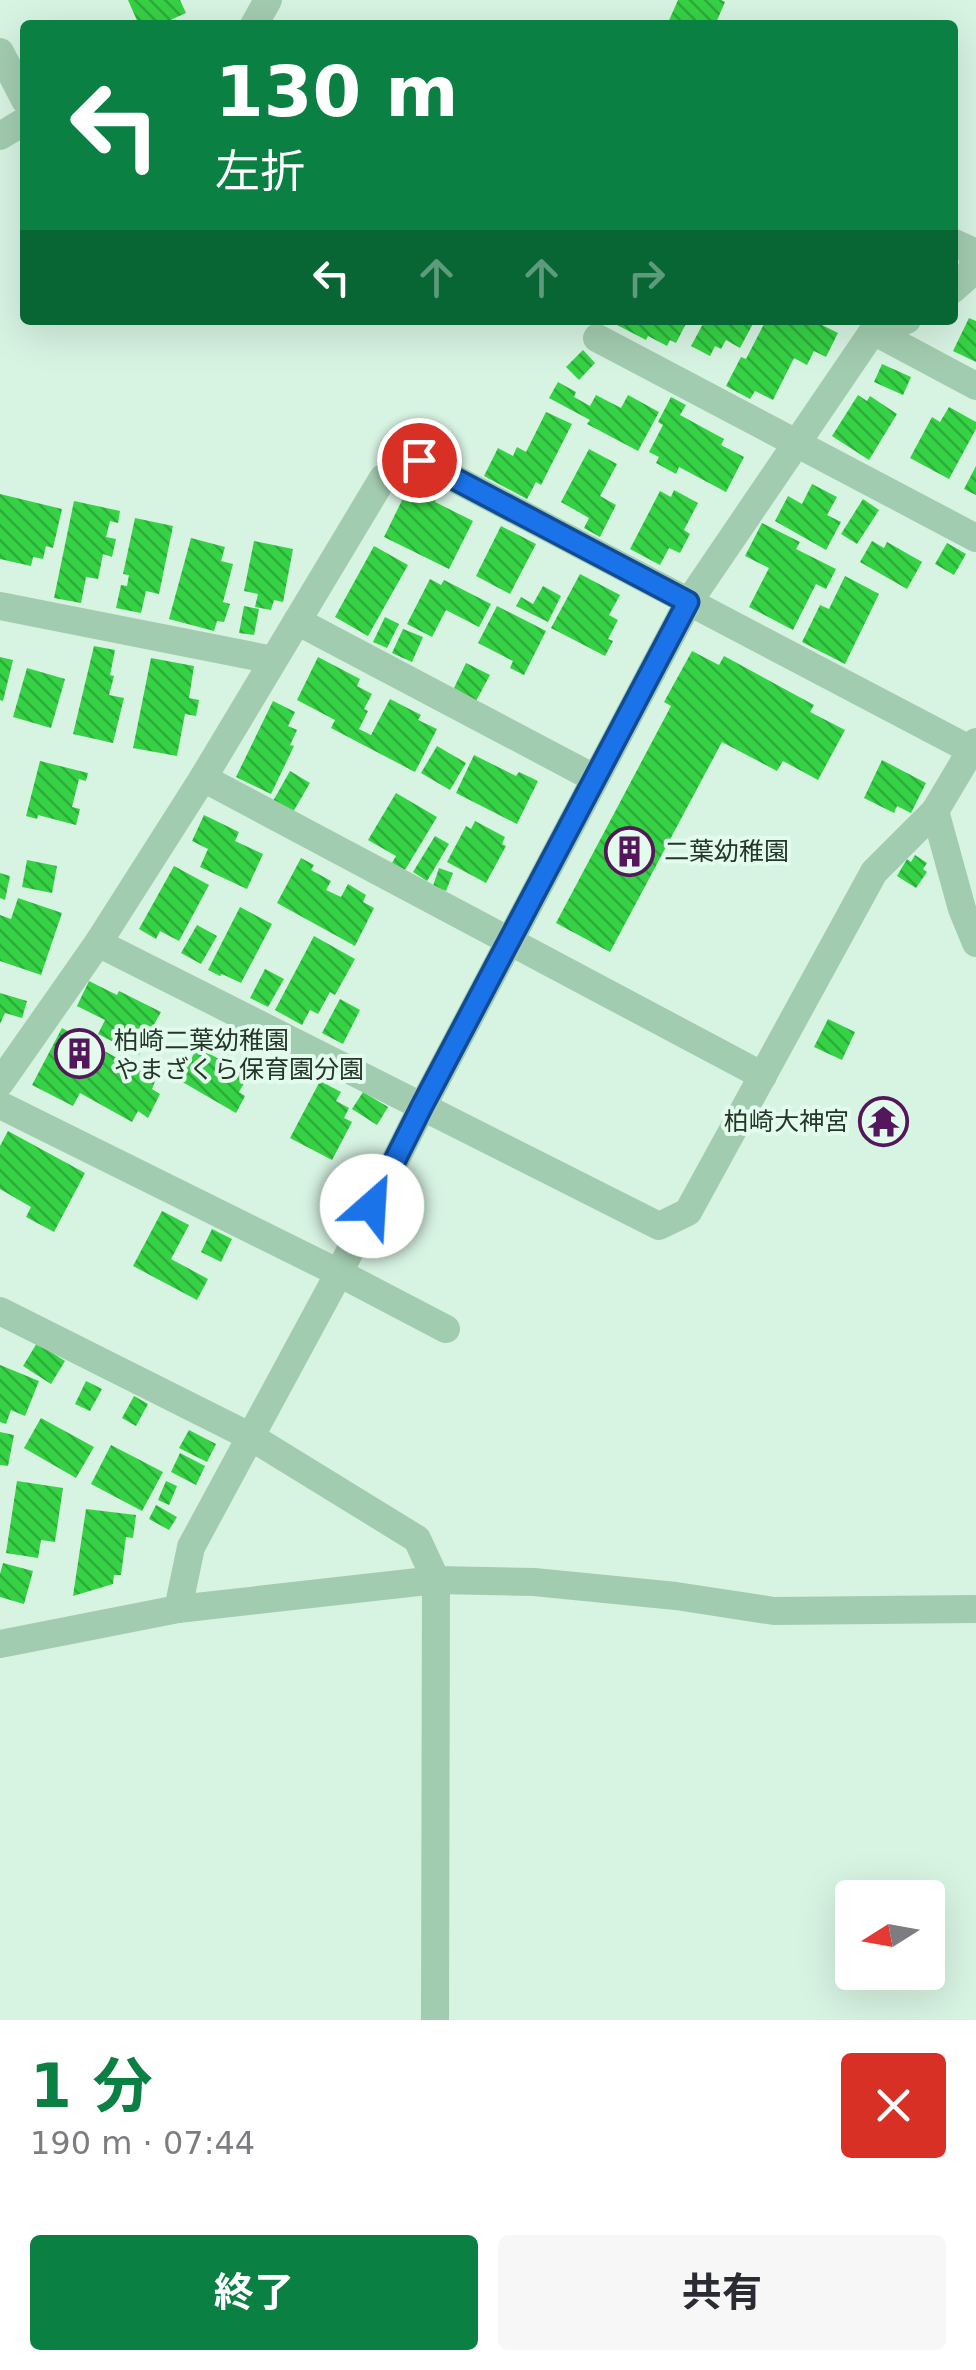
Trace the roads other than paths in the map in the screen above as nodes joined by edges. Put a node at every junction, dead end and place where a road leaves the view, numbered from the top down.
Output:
1 (0, 52) edge
2 (20, 90) edge
3 (976, 253) edge
4 (958, 285) edge
5 (892, 325) edge
6 (873, 331) junction
7 (597, 338) dead end
8 (976, 386) edge
9 (797, 443) junction
10 (976, 538) edge
11 (688, 602) junction
12 (0, 606) edge
13 (297, 621) junction
14 (273, 660) junction
15 (974, 746) edge
16 (203, 778) junction
17 (594, 778) junction
18 (935, 811) junction
19 (510, 942) junction
20 (98, 943) junction
21 (976, 943) edge
22 (763, 1076) junction
23 (0, 1083) edge
24 (0, 1106) edge
25 (422, 1106) junction
26 (340, 1273) junction
27 (0, 1310) edge
28 (446, 1329) dead end
29 (250, 1437) junction
30 (436, 1580) junction
31 (976, 1608) edge
32 (178, 1609) junction
33 (0, 1644) edge
34 (435, 2020) edge

1 - 2 street
3 - 4 street
5 - 6 street
6 - 8 street
6 - 9 street
7 - 9 street
9 - 10 street
9 - 11 street
11 - 13 street
11 - 15 street
11 - 17 street
12 - 14 street
13 - 14 street
13 - 17 street
14 - 16 street
15 - 18 street
16 - 19 street
16 - 20 street
17 - 19 street
18 - 21 street
18 - 22 street
19 - 22 street
19 - 25 street
20 - 23 street
20 - 25 street
22 - 25 street
24 - 26 street
25 - 26 street
26 - 28 street
26 - 29 street
27 - 29 street
29 - 30 street
29 - 32 street
30 - 31 street
30 - 32 street
30 - 34 street
32 - 33 street

